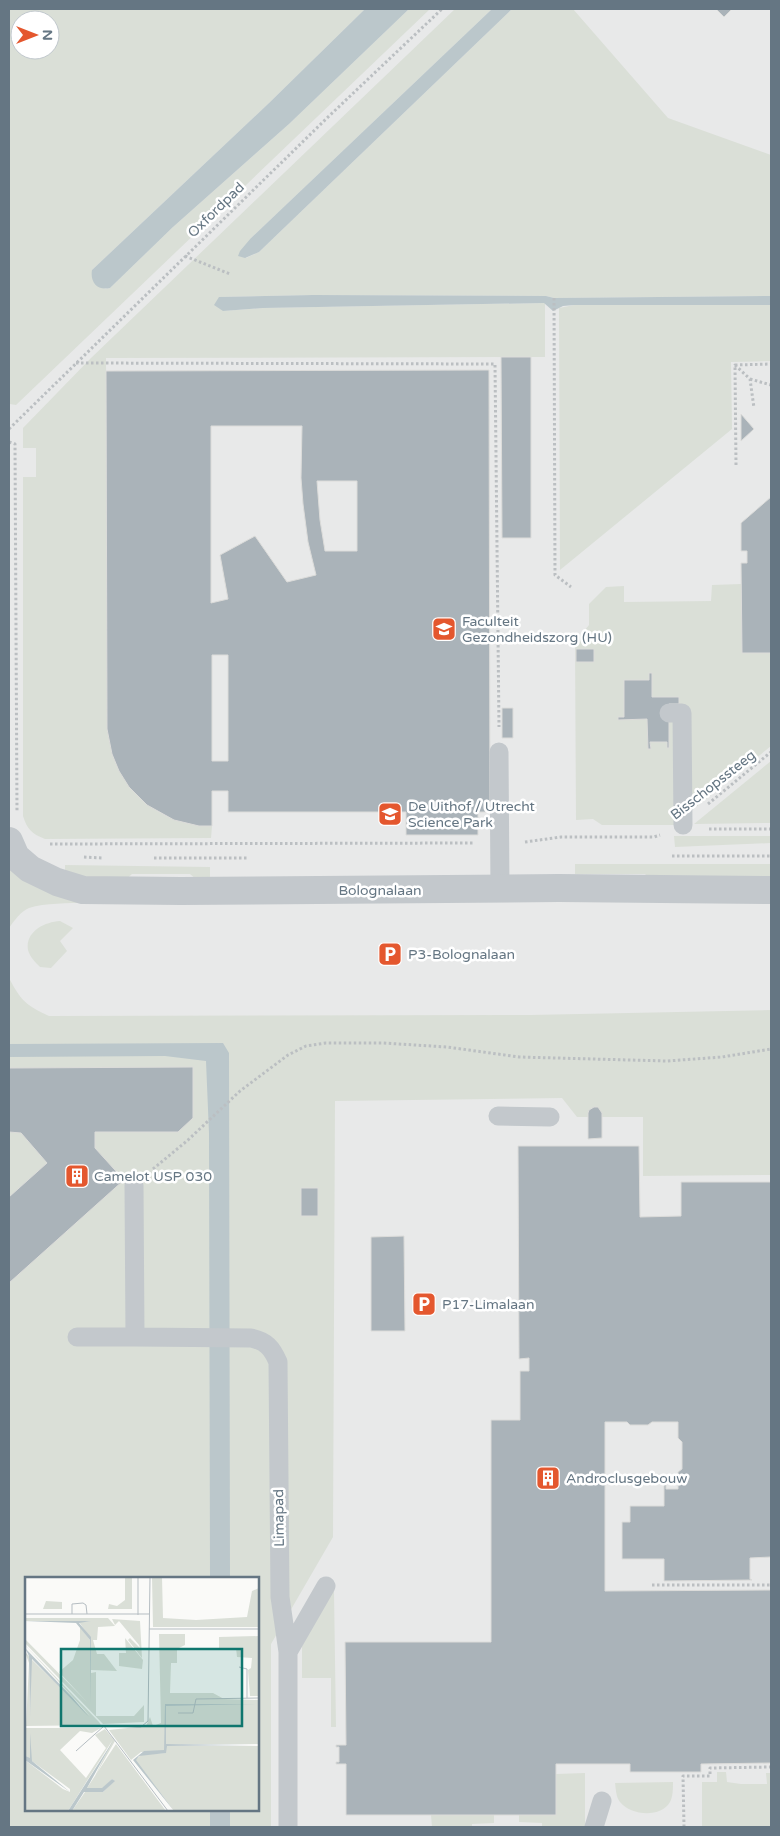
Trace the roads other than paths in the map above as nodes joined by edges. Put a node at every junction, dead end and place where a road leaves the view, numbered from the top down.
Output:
1 (670, 713) dead end
2 (499, 752) road end
3 (675, 829) road end
4 (9, 841) edge
5 (500, 889) junction
6 (771, 890) edge
7 (498, 1116) dead end
8 (550, 1117) dead end
9 (134, 1185) road end
10 (77, 1337) dead end
11 (135, 1338) junction
12 (326, 1586) dead end
13 (288, 1652) junction
14 (602, 1801) dead end
15 (288, 1827) edge
16 (594, 1827) edge

1 - 3 lane
2 - 5 lane
4 - 5 street, Bolognalaan
5 - 6 street, Bolognalaan
7 - 8 lane
9 - 11 lane
10 - 11 lane, Limapad
11 - 13 lane, Limapad
12 - 13 lane
13 - 15 lane, Limapad
14 - 16 lane

